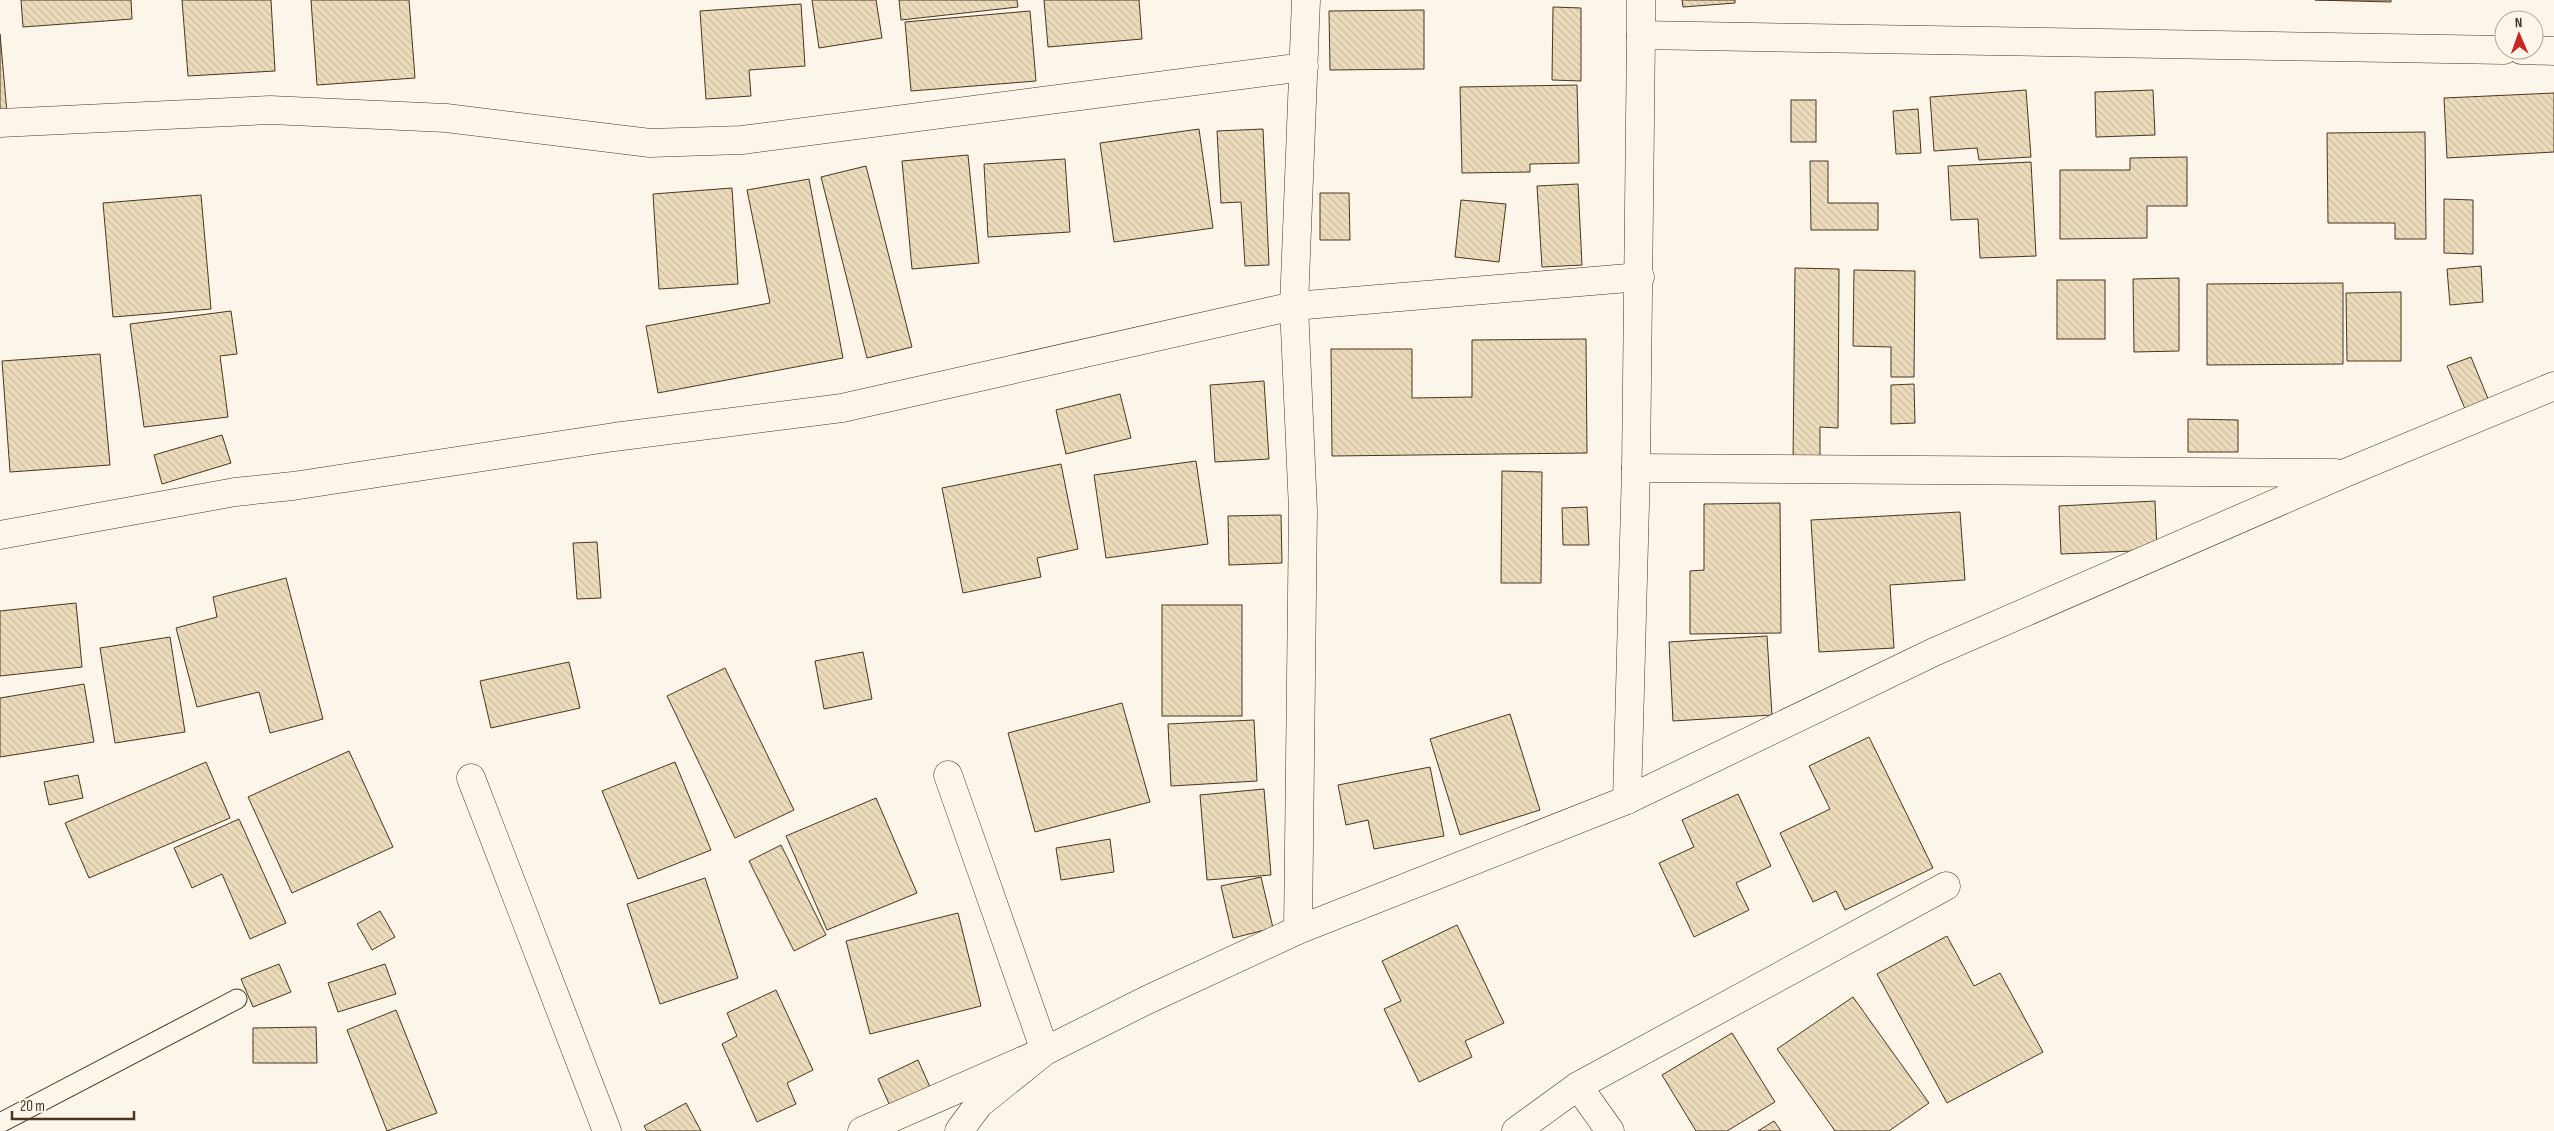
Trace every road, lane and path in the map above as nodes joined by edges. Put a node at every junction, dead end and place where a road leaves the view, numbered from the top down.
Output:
1 (1306, 0) edge
2 (1641, 0) edge
3 (1641, 35) junction
4 (2494, 50) edge
5 (1304, 67) junction
6 (0, 123) edge
7 (1640, 277) junction
8 (1294, 306) junction
9 (2554, 386) edge
10 (1636, 468) junction
11 (2345, 473) junction
12 (0, 535) edge
13 (948, 775) dead end
14 (471, 778) dead end
15 (1627, 800) junction
16 (1946, 886) dead end
17 (1298, 930) junction
18 (237, 999) dead end
19 (1045, 1051) junction
20 (1578, 1086) junction
21 (0, 1123) edge
22 (607, 1131) edge
23 (862, 1131) edge
24 (959, 1131) edge
25 (1516, 1131) edge
26 (1610, 1131) edge

1 - 5 street
2 - 3 street
3 - 4 street
3 - 7 street
5 - 6 street
5 - 8 street
7 - 8 street
7 - 10 street
8 - 12 street
8 - 17 street
9 - 11 street
10 - 11 street
10 - 15 street
11 - 15 street
13 - 19 street
14 - 22 street
15 - 17 street
16 - 20 street
17 - 19 street
18 - 21 lane
19 - 23 street
19 - 24 street
20 - 25 street
20 - 26 street

